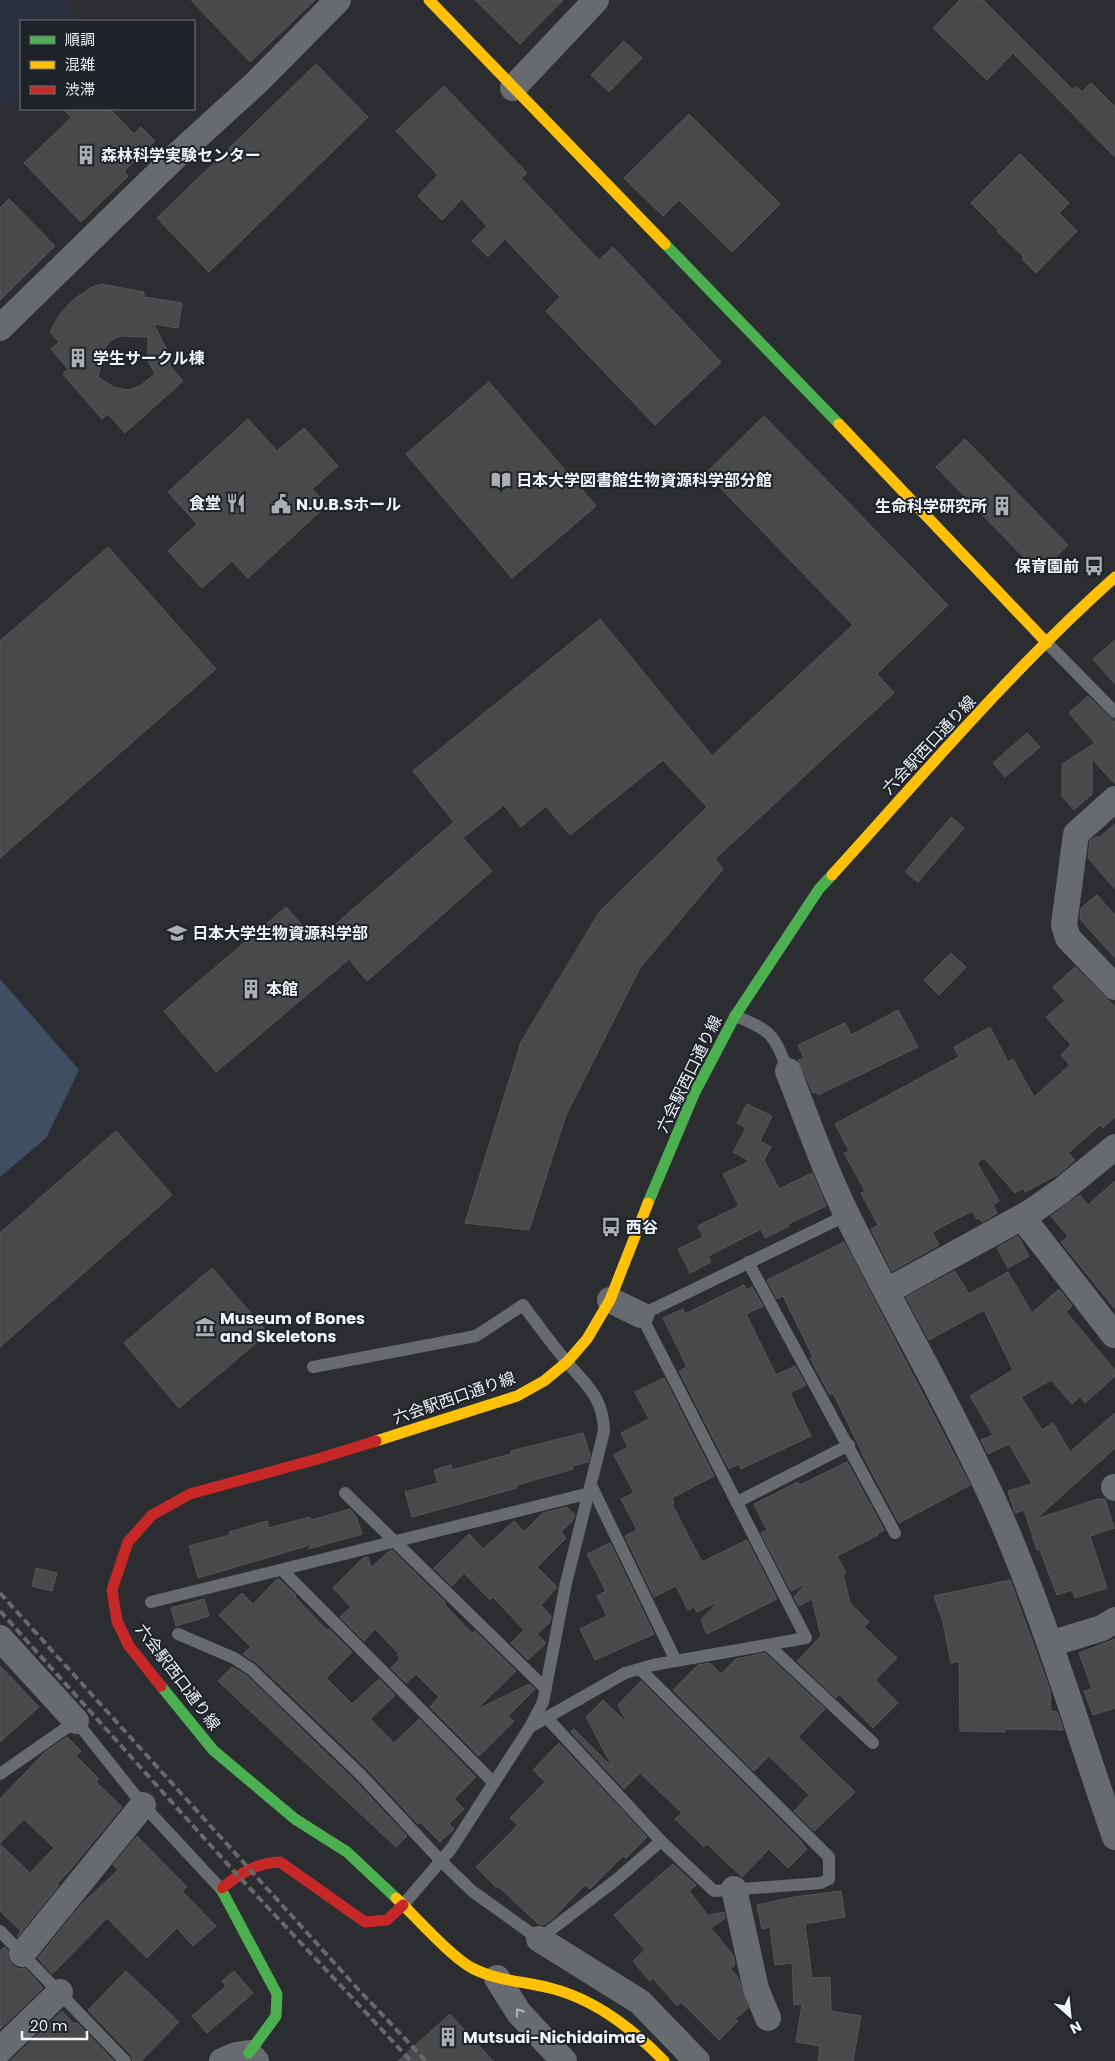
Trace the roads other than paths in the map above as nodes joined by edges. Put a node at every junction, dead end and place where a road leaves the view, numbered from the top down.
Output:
1 (338, 0) edge
2 (429, 0) edge
3 (596, 0) edge
4 (513, 88) junction
5 (0, 328) edge
6 (1115, 576) edge
7 (1048, 642) junction
8 (1115, 712) edge
9 (1115, 799) edge
10 (1110, 970) edge
11 (735, 1016) junction
12 (788, 1071) joint
13 (1115, 1146) edge
14 (847, 1215) junction
15 (1022, 1217) junction
16 (748, 1262) junction
17 (887, 1291) junction
18 (610, 1300) junction
19 (641, 1314) junction
20 (1115, 1334) edge
21 (567, 1362) junction
22 (313, 1367) dead end
23 (849, 1445) junction
24 (591, 1489) junction
25 (344, 1493) dead end
26 (737, 1502) junction
27 (895, 1533) dead end
28 (393, 1542) junction
29 (282, 1570) junction
30 (151, 1602) dead end
31 (1115, 1620) edge
32 (178, 1634) dead end
33 (1, 1640) edge
34 (768, 1644) junction
35 (1050, 1644) junction
36 (676, 1661) junction
37 (640, 1669) junction
38 (546, 1689) junction
39 (547, 1718) junction
40 (76, 1721) junction
41 (530, 1727) junction
42 (873, 1743) dead end
43 (0, 1774) edge
44 (494, 1783) junction
45 (1107, 1791) edge
46 (143, 1805) junction
47 (1115, 1837) edge
48 (661, 1841) junction
49 (441, 1861) junction
50 (221, 1889) junction
51 (734, 1889) junction
52 (403, 1905) junction
53 (0, 1931) edge
54 (539, 1939) junction
55 (22, 1954) junction
56 (497, 1978) junction
57 (60, 1992) junction
58 (768, 2018) dead end
59 (0, 2050) edge
60 (253, 2057) edge
61 (660, 2060) edge
62 (124, 2061) edge
63 (222, 2061) edge
64 (564, 2061) edge
65 (697, 2061) edge

1 - 5 street
2 - 4 street
3 - 4 street
4 - 7 street
6 - 7 street, 六会駅西口通り線
7 - 8 lane
7 - 11 street, 六会駅西口通り線
9 - 10 street
11 - 12 lane
11 - 18 street, 六会駅西口通り線
12 - 14 street
13 - 15 street
14 - 16 lane
14 - 17 street
15 - 17 street
15 - 20 street
16 - 19 lane
16 - 23 lane
17 - 35 street
18 - 19 street
18 - 21 street, 六会駅西口通り線
19 - 26 lane
21 - 22 lane
21 - 24 lane
21 - 52 street, 六会駅西口通り線
23 - 26 lane
23 - 27 lane
24 - 28 lane
24 - 36 lane
24 - 38 lane
25 - 28 lane
26 - 34 lane
28 - 29 lane
28 - 38 lane
29 - 30 lane
29 - 44 lane
31 - 35 street
32 - 49 lane
33 - 40 street
34 - 36 lane
34 - 42 lane
35 - 45 street
36 - 37 lane
37 - 39 lane
37 - 51 lane
38 - 41 lane
39 - 41 lane
39 - 48 lane
40 - 43 lane
40 - 46 lane
41 - 44 lane
44 - 49 lane
45 - 47 street
46 - 50 lane
46 - 55 street
48 - 51 lane
48 - 54 lane
49 - 52 lane
49 - 54 lane
50 - 52 street
50 - 60 street
51 - 58 street
52 - 56 street, 六会駅西口通り線
53 - 55 lane
54 - 65 street
55 - 57 lane
56 - 61 street, 六会駅西口通り線
64 -> 56 street
57 - 59 street
57 - 62 lane
60 - 63 street

